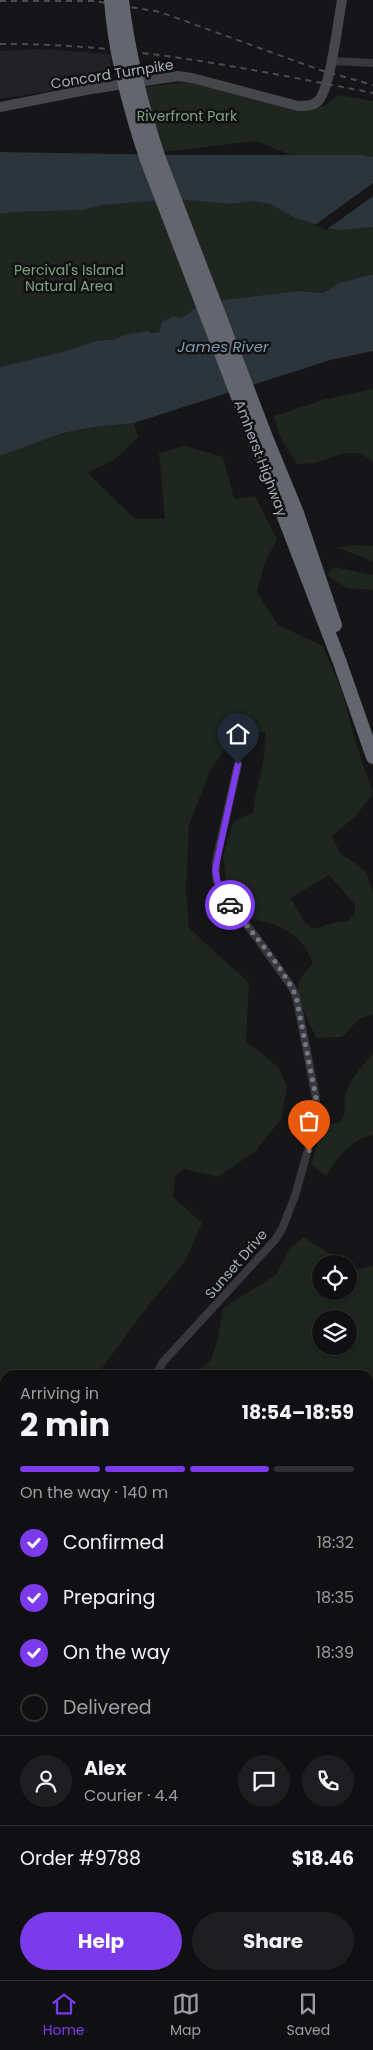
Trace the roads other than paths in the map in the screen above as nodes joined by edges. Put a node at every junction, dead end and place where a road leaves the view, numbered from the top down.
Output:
1 (111, 0) edge
2 (122, 0) edge
3 (342, 0) edge
4 (332, 61) junction
5 (373, 64) edge
6 (0, 107) edge
7 (153, 158) junction
8 (261, 442) junction
9 (373, 731) edge
10 (373, 756) edge
11 (238, 764) dead end
12 (159, 1370) edge

1 - 7 highway, bridge
2 - 7 highway, bridge
3 - 4 street
4 - 5 street
4 - 6 street, Concord Turnpike
7 - 8 highway, Amherst Highway
8 - 9 highway, Amherst Highway
8 - 10 highway, Amherst Highway
11 - 12 street, Sunset Drive

